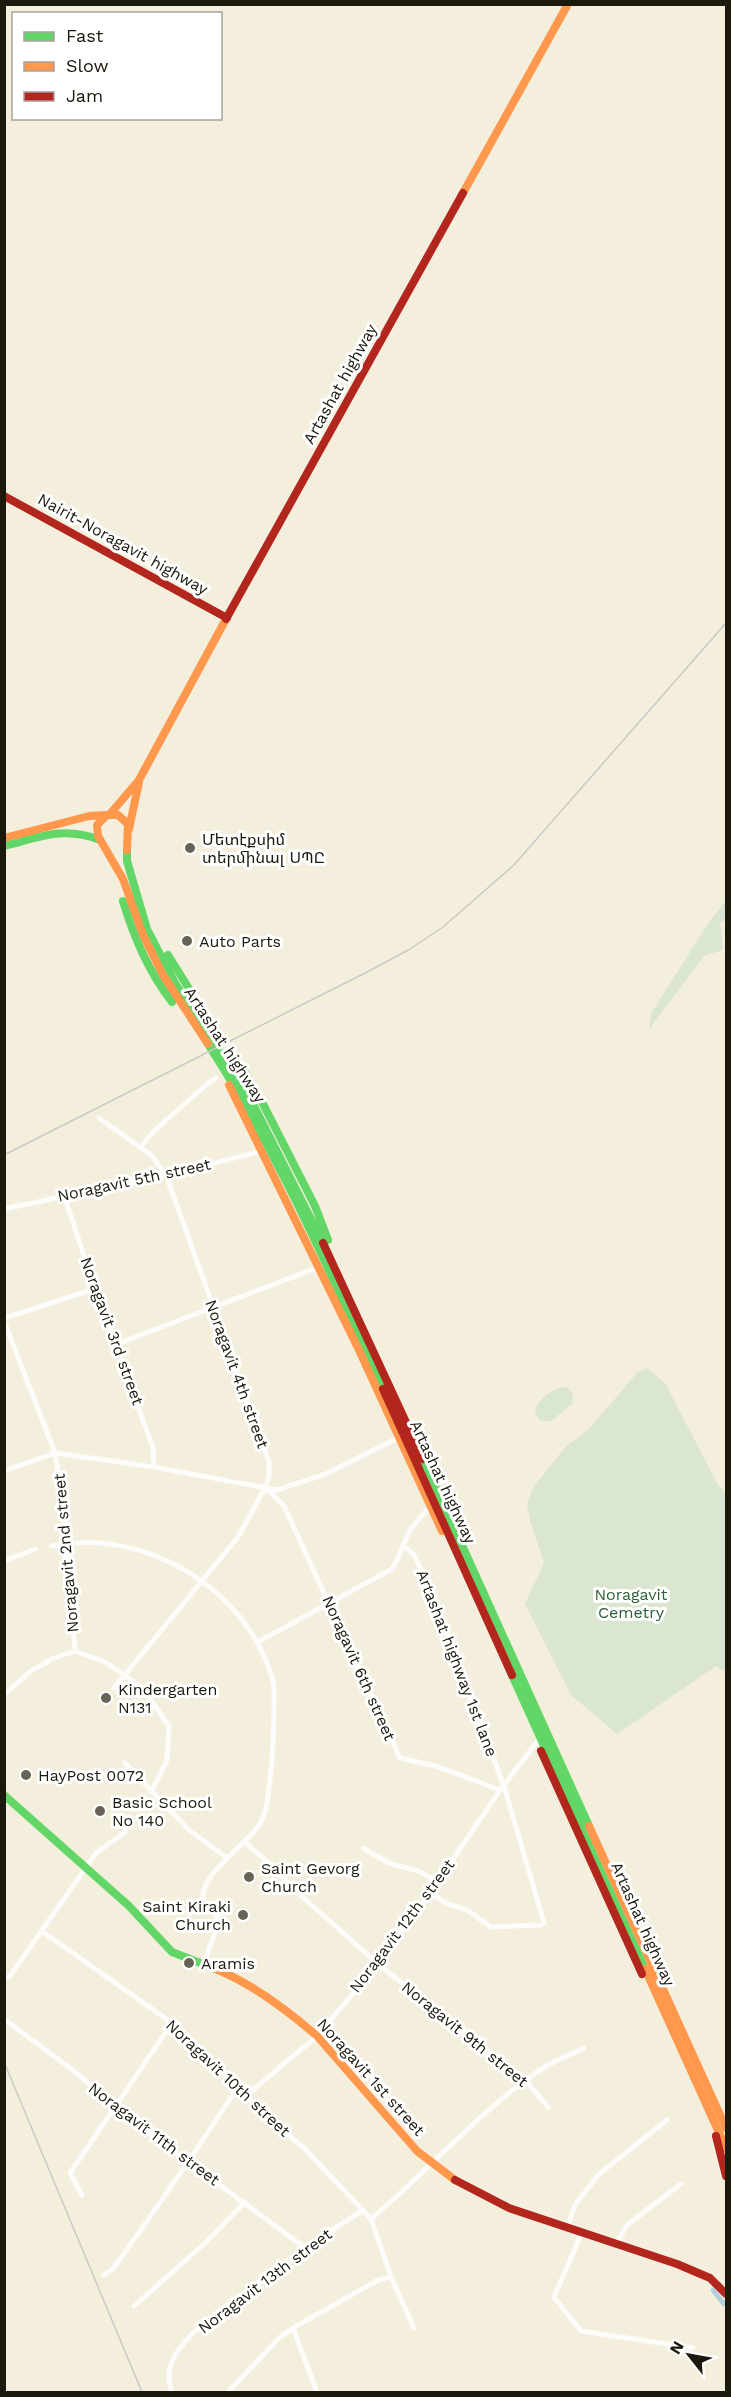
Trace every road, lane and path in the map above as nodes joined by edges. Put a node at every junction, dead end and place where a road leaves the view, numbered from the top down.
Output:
1 (568, 4) edge
2 (4, 496) edge
3 (227, 618) junction
4 (140, 780) junction
5 (108, 814) junction
6 (129, 833) junction
7 (4, 838) edge
8 (102, 842) junction
9 (4, 846) edge
10 (114, 861) junction
11 (129, 871) junction
12 (172, 985) junction
13 (179, 1009) junction
14 (218, 1068) junction
15 (230, 1071) junction
16 (216, 1078) dead end
17 (99, 1118) dead end
18 (141, 1147) junction
19 (263, 1151) junction
20 (166, 1175) junction
21 (64, 1195) junction
22 (4, 1209) edge
23 (319, 1267) junction
24 (338, 1272) junction
25 (95, 1289) junction
26 (212, 1308) junction
27 (4, 1319) edge
28 (117, 1344) junction
29 (398, 1438) junction
30 (55, 1453) junction
31 (154, 1467) junction
32 (4, 1471) edge
33 (265, 1488) junction
34 (430, 1507) junction
35 (67, 1543) junction
36 (403, 1545) junction
37 (52, 1546) dead end
38 (35, 1550) dead end
39 (4, 1561) edge
40 (203, 1582) junction
41 (330, 1603) junction
42 (258, 1642) junction
43 (75, 1651) junction
44 (126, 1676) junction
45 (114, 1688) dead end
46 (4, 1695) edge
47 (537, 1742) junction
48 (125, 1763) dead end
49 (502, 1788) junction
50 (151, 1792) junction
51 (4, 1795) edge
52 (128, 1822) dead end
53 (246, 1843) junction
54 (363, 1848) dead end
55 (226, 1857) junction
56 (87, 1868) junction
57 (437, 1881) junction
58 (430, 1893) junction
59 (43, 1932) junction
60 (378, 1964) junction
61 (203, 1965) junction
62 (7, 1978) edge
63 (4, 2019) edge
64 (172, 2023) junction
65 (317, 2036) junction
66 (585, 2048) dead end
67 (526, 2081) junction
68 (238, 2087) junction
69 (248, 2094) junction
70 (116, 2107) junction
71 (548, 2107) dead end
72 (667, 2120) dead end
73 (726, 2128) edge
74 (726, 2148) edge
75 (188, 2163) junction
76 (432, 2164) junction
77 (726, 2176) edge
78 (681, 2184) dead end
79 (82, 2195) dead end
80 (245, 2202) junction
81 (362, 2211) junction
82 (371, 2219) junction
83 (567, 2228) junction
84 (582, 2232) junction
85 (616, 2244) junction
86 (304, 2247) junction
87 (104, 2275) dead end
88 (391, 2277) junction
89 (726, 2293) edge
90 (134, 2306) dead end
91 (293, 2328) junction
92 (414, 2328) dead end
93 (693, 2348) dead end
94 (172, 2392) edge
95 (228, 2392) edge
96 (317, 2392) edge

1 - 3 main road, Artashat highway
2 - 3 main road, Nairit-Noragavit highway
3 - 4 main road, Artashat highway
4 - 5 main road, Artashat highway
4 - 6 main road, Artashat highway
5 - 6 main road
5 - 7 main road
5 - 8 main road, Artashat highway
6 - 8 main road
6 - 11 main road, Artashat highway
8 - 9 main road
8 - 10 main road, Artashat highway
10 - 12 main road, Artashat highway
10 - 13 main road, Artashat highway
11 - 12 main road, Artashat highway
11 - 13 main road
12 - 15 main road, Artashat highway
13 - 14 main road, Artashat highway
14 - 19 main road, Artashat highway
14 - 24 main road
15 - 24 main road, Artashat highway
15 - 74 main road, Artashat highway
16 - 18 street
17 - 18 street, Noragavit 4th street
18 - 20 street, Noragavit 4th street
19 - 20 street, Noragavit 5th street
19 - 23 main road, Artashat highway
20 - 21 street, Noragavit 5th street
20 - 26 street, Noragavit 4th street
21 - 22 street, Noragavit 5th street
21 - 25 street, Noragavit 3rd street
23 - 26 street
23 - 29 main road, Artashat highway
24 - 73 main road, Artashat highway
25 - 27 street
25 - 28 street, Noragavit 3rd street
26 - 28 street
26 - 33 street, Noragavit 4th street
27 - 30 street, Noragavit 2nd street
28 - 31 street, Noragavit 3rd street
29 - 33 street
29 - 34 main road, Artashat highway
30 - 31 street
30 - 32 street
30 - 35 street, Noragavit 2nd street
31 - 33 street
33 - 40 street, Noragavit 4th street
33 - 41 street, Noragavit 6th street
34 - 36 street
34 - 47 main road, Artashat highway
35 - 37 street
35 - 40 street
35 - 43 street, Noragavit 2nd street
36 - 41 street
36 - 49 street, Artashat highway 1st lane
38 - 39 street
40 - 42 street
40 - 44 street, Noragavit 4th street
41 - 42 street
41 - 49 street, Noragavit 6th street
42 - 53 street
43 - 44 street
43 - 46 street
44 - 45 street, Noragavit 4th street
44 - 50 street
47 - 49 street, Noragavit 12th street
47 - 77 main road, Artashat highway
48 - 50 street
49 - 57 street, Noragavit 12th street
49 - 58 street, Artashat highway 1st lane
50 - 55 street
51 - 56 main road, Noragavit 1st street
52 - 56 street
53 - 55 street
53 - 60 street, Noragavit 9th street
54 - 57 street
55 - 61 street
56 - 59 street
56 - 61 main road, Noragavit 1st street
57 - 58 street, Noragavit 12th street
58 - 60 street, Noragavit 12th street
59 - 62 street
59 - 64 street, Noragavit 10th street
60 - 65 street, Noragavit 12th street
60 - 67 street, Noragavit 9th street
61 - 65 main road, Noragavit 1st street
63 - 70 street, Noragavit 11th street
64 - 68 street, Noragavit 10th street
64 - 70 street
65 - 69 street, Noragavit 12th street
65 - 76 main road, Noragavit 1st street
66 - 67 street
67 - 71 street, Noragavit 9th street
67 - 76 street
68 - 69 street, Noragavit 10th street
68 - 75 street
69 - 81 street, Noragavit 10th street
70 - 75 street, Noragavit 11th street
70 - 79 street
72 - 83 street
75 - 80 street, Noragavit 11th street
75 - 87 street
76 - 82 street
76 - 83 main road, Noragavit 1st street
78 - 85 street
80 - 86 street, Noragavit 11th street
80 - 90 street
81 - 82 street, Noragavit 10th street
81 - 86 street, Noragavit 13th street
82 - 88 street, Noragavit 10th street
83 - 84 main road, Noragavit 1st street
84 - 85 main road, Noragavit 1st street
84 - 93 street
85 - 89 main road, Noragavit 1st street
86 - 94 street, Noragavit 13th street
88 - 91 street
88 - 92 street, Noragavit 10th street
91 - 95 street
91 - 96 street

